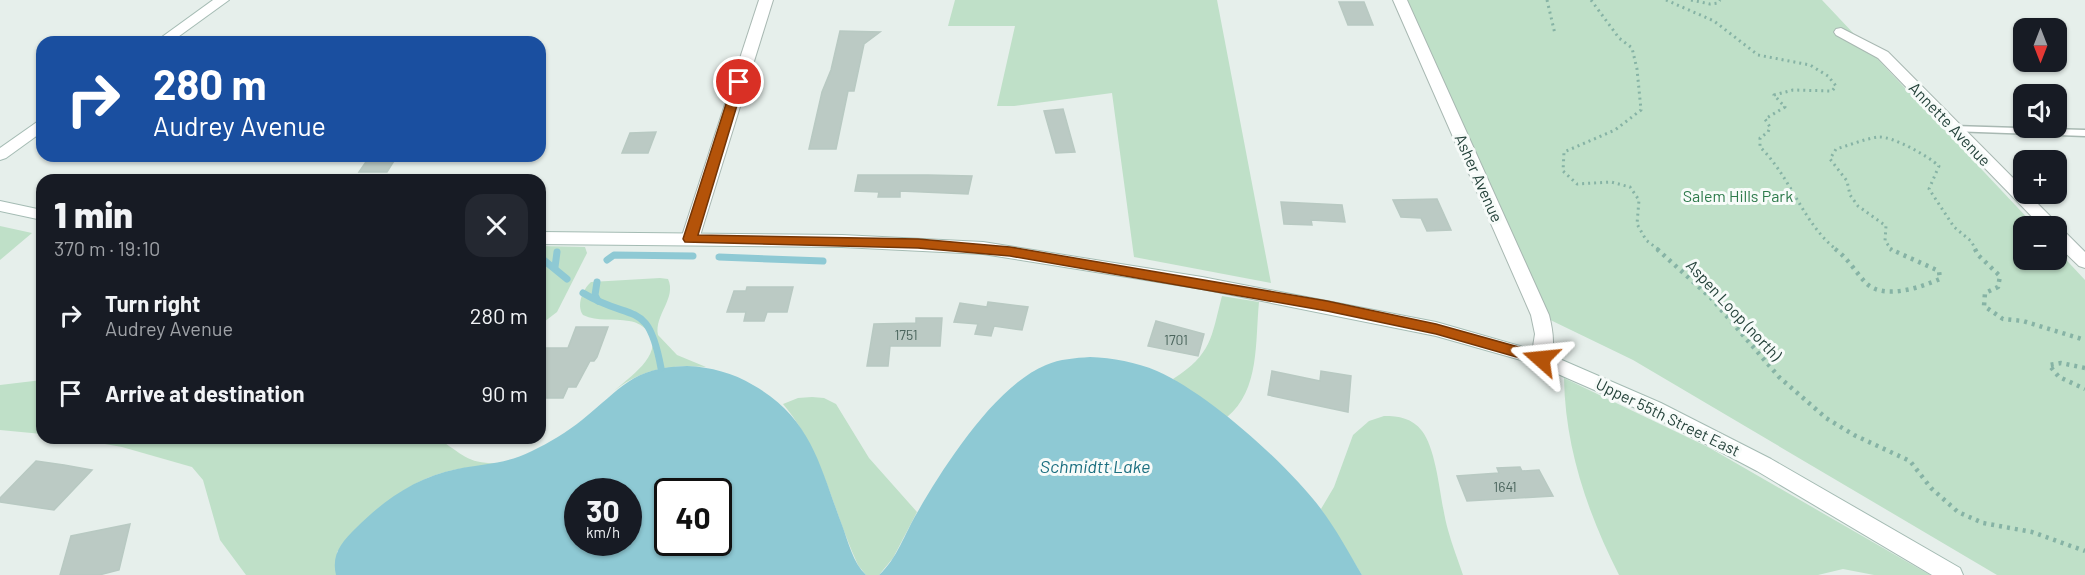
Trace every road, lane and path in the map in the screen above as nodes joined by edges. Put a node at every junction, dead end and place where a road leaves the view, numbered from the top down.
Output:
1 (222, 0) edge
2 (766, 0) edge
3 (1400, 0) edge
4 (1547, 0) edge
5 (1591, 0) edge
6 (1666, 0) edge
7 (1691, 0) edge
8 (1720, 0) edge
9 (1841, 32) dead end
10 (1555, 34) dead end
11 (171, 36) edge
12 (36, 129) edge
13 (1954, 129) junction
14 (2085, 133) edge
15 (0, 154) edge
16 (0, 206) edge
17 (36, 214) edge
18 (2040, 216) edge
19 (546, 238) edge
20 (690, 239) junction
21 (2067, 244) edge
22 (2085, 262) edge
23 (2085, 339) edge
24 (1541, 359) junction
25 (2085, 368) edge
26 (2085, 389) edge
27 (2085, 551) edge
28 (1952, 575) edge

1 - 11 street
2 - 20 street
3 - 24 street, Asher Avenue
4 - 10 path
5 - 27 path, Aspen Loop (north)
6 - 23 path
7 - 8 path
9 - 13 street, Annette Avenue
12 - 15 street
13 - 14 lane
13 - 18 street, Annette Avenue
16 - 17 street
19 - 20 street, Upper 55th Street East
20 - 24 street, Upper 55th Street East
21 - 22 street
24 - 28 street, Upper 55th Street East
25 - 26 path

